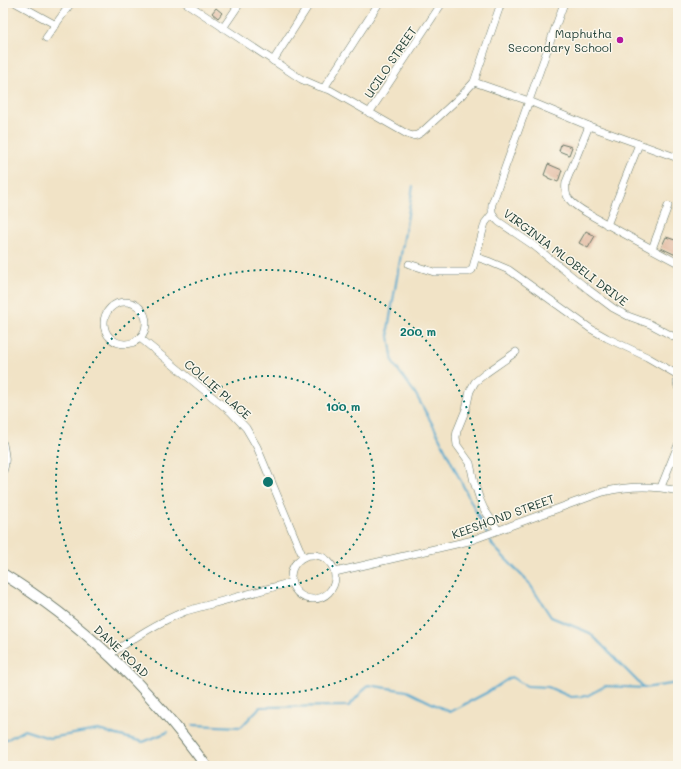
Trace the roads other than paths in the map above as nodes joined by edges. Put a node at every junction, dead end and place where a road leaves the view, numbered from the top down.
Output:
1 (16, 3) edge
2 (71, 3) edge
3 (186, 3) edge
4 (240, 3) edge
5 (310, 3) edge
6 (379, 3) edge
7 (442, 3) edge
8 (501, 3) edge
9 (564, 3) edge
10 (56, 25) junction
11 (223, 28) junction
12 (46, 38) dead end
13 (273, 61) junction
14 (474, 82) junction
15 (324, 88) junction
16 (529, 101) junction
17 (369, 113) junction
18 (589, 126) junction
19 (640, 144) junction
20 (678, 158) edge
21 (668, 206) dead end
22 (492, 214) junction
23 (607, 225) junction
24 (652, 249) junction
25 (476, 257) junction
26 (678, 263) edge
27 (409, 264) dead end
28 (140, 338) junction
29 (678, 339) edge
30 (516, 352) dead end
31 (678, 376) edge
32 (678, 387) edge
33 (3, 444) edge
34 (678, 445) edge
35 (3, 472) edge
36 (661, 487) junction
37 (678, 491) edge
38 (498, 530) junction
39 (303, 557) junction
40 (335, 572) junction
41 (3, 574) edge
42 (292, 582) junction
43 (109, 655) junction
44 (206, 766) edge

1 - 10 street
2 - 10 street
3 - 11 street
4 - 11 street
5 - 13 street
6 - 15 street
7 - 17 street, UCILO STREET
8 - 14 street
9 - 16 street, VIRGINIA MLOBELI DRIVE
10 - 12 street
11 - 13 street
13 - 15 street
14 - 16 street
14 - 17 street
15 - 17 street
16 - 18 street
16 - 22 street, VIRGINIA MLOBELI DRIVE
18 - 19 street
18 - 23 street
19 - 20 street
19 - 23 street
21 - 24 street
22 - 25 street
22 - 29 street, VIRGINIA MLOBELI DRIVE
23 - 24 street
24 - 26 street
25 - 27 street
25 - 31 street
28 - 28 street
28 - 39 street, COLLIE PLACE
30 - 38 street
31 - 32 street
33 - 35 street
34 - 36 street
36 - 37 street, KEESHOND STREET
36 - 38 street, KEESHOND STREET
38 - 40 street, KEESHOND STREET
39 - 40 street
39 - 42 street
40 - 42 street
41 - 43 street, DANE ROAD
42 - 43 street
43 - 44 street, DANE ROAD

